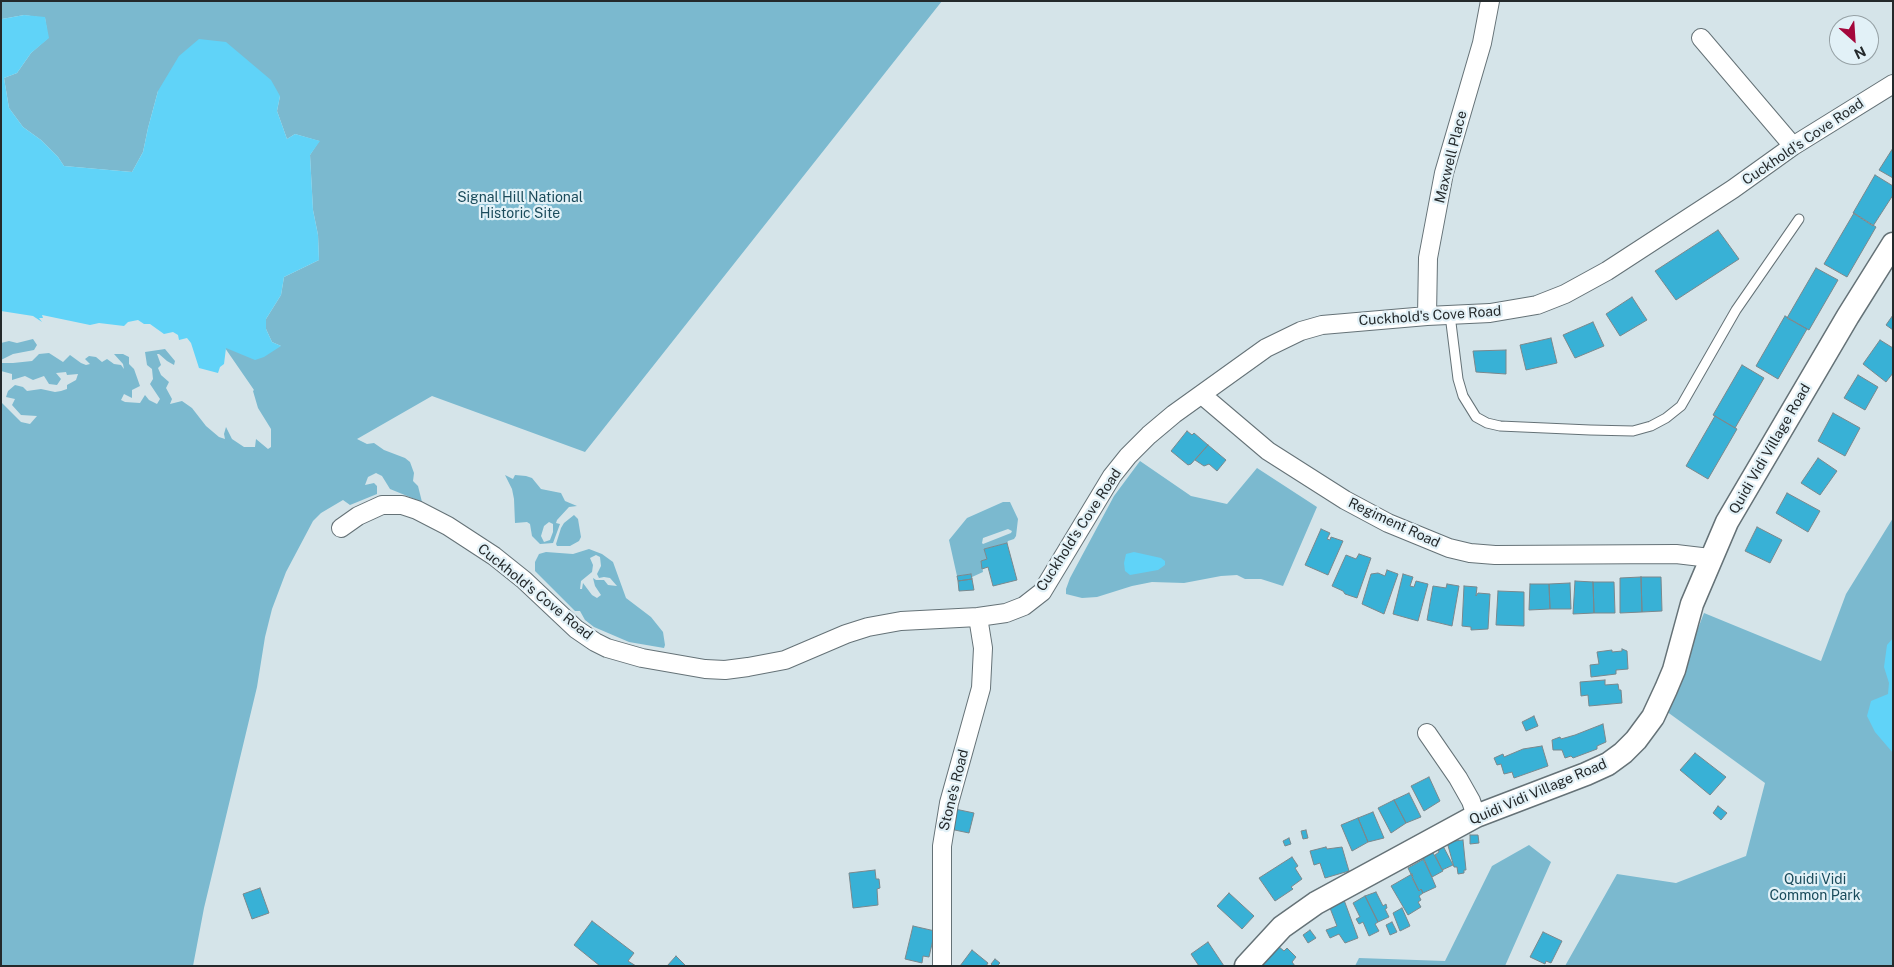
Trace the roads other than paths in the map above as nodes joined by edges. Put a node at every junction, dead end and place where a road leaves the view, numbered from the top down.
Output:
1 (1490, 1) edge
2 (1701, 38) dead end
3 (1893, 84) edge
4 (1793, 146) junction
5 (1800, 219) dead end
6 (1893, 244) edge
7 (1450, 315) junction
8 (1427, 316) junction
9 (1202, 395) junction
10 (341, 528) dead end
11 (1710, 558) junction
12 (978, 617) junction
13 (1427, 733) dead end
14 (1476, 816) junction
15 (942, 966) edge
16 (1246, 966) edge

1 - 8 street, Maxwell Place
2 - 4 street
3 - 4 street, Cuckhold's Cove Road
4 - 7 street, Cuckhold's Cove Road
5 - 7 lane
6 - 11 street, Quidi Vidi Village Road
7 - 8 street, Cuckhold's Cove Road
8 - 9 street, Cuckhold's Cove Road
9 - 11 street, Regiment Road
9 - 12 street, Cuckhold's Cove Road
10 - 12 street, Cuckhold's Cove Road
11 - 14 street, Quidi Vidi Village Road
12 - 15 street, Stone's Road
13 - 14 street
14 - 16 street, Quidi Vidi Village Road

